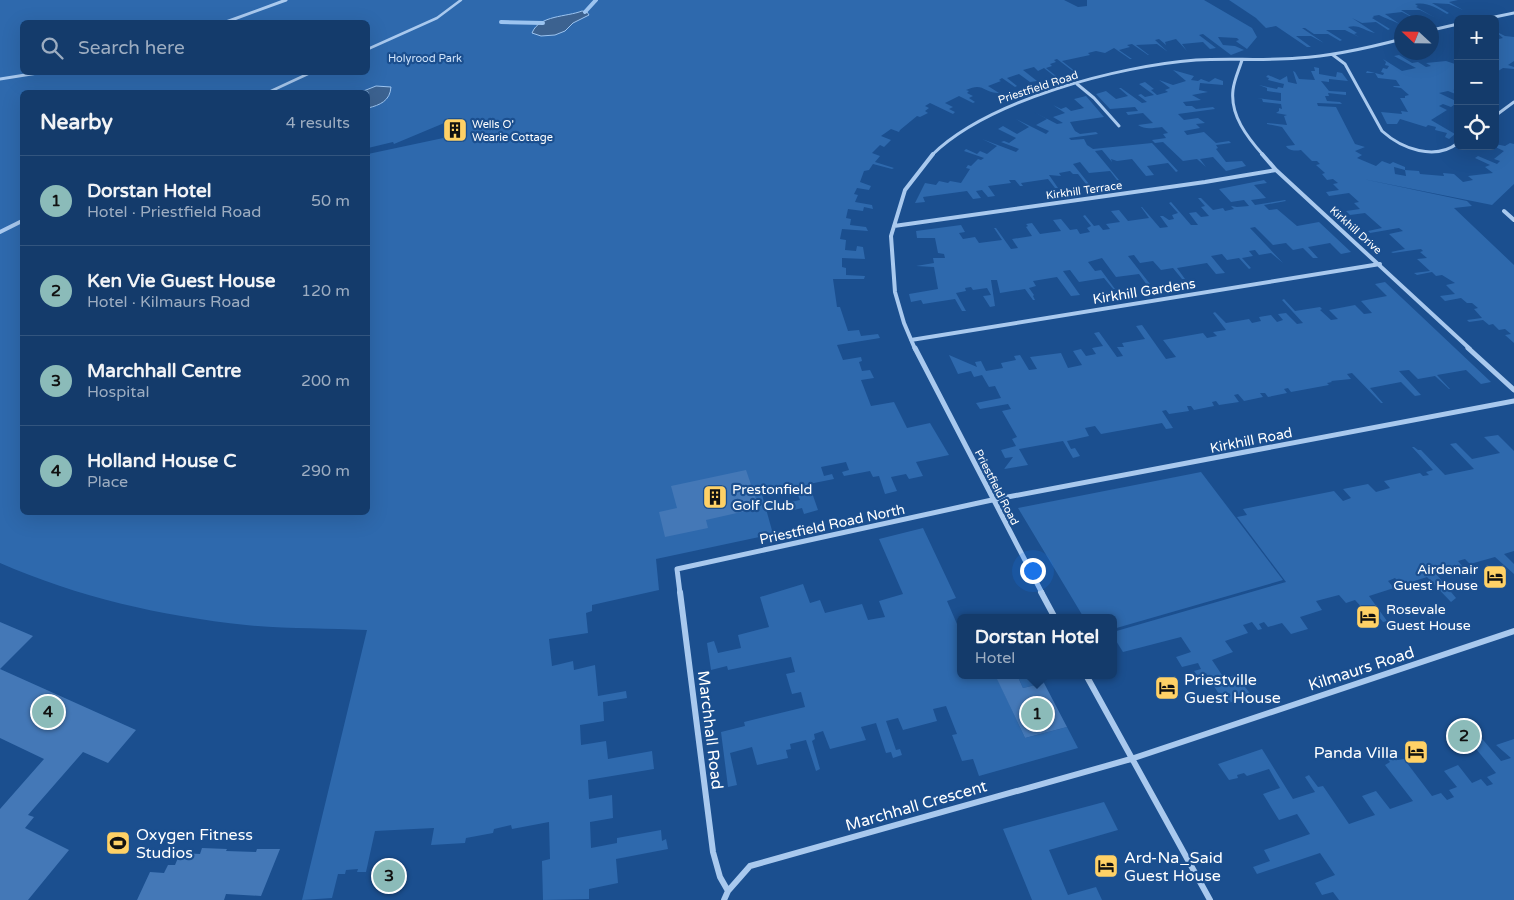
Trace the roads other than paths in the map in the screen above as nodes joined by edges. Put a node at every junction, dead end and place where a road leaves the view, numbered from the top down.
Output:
1 (286, 0) edge
2 (460, 0) edge
3 (1514, 13) edge
4 (1499, 16) edge
5 (231, 20) edge
6 (1454, 25) edge
7 (1439, 28) edge
8 (1394, 41) edge
9 (370, 48) edge
10 (1333, 55) junction
11 (1242, 60) junction
12 (25, 75) edge
13 (305, 75) edge
14 (0, 79) edge
15 (1077, 84) junction
16 (272, 90) edge
17 (1514, 102) edge
18 (1499, 113) edge
19 (1119, 126) dead end
20 (1454, 146) edge
21 (1276, 170) junction
22 (1504, 212) dead end
23 (1514, 220) edge
24 (20, 222) edge
25 (894, 226) junction
26 (0, 232) edge
27 (1380, 264) junction
28 (911, 340) junction
29 (1514, 390) edge
30 (1514, 402) edge
31 (992, 500) junction
32 (677, 569) joint
33 (1053, 614) edge
34 (1514, 631) edge
35 (1088, 679) edge
36 (1131, 759) junction
37 (728, 891) junction
38 (724, 900) edge
39 (1210, 900) edge

1 - 5 street
2 - 9 street
3 - 4 street
6 - 7 street
8 - 10 street, Priestfield Road
10 - 11 street, Priestfield Road
10 - 20 street
11 - 15 street, Priestfield Road
11 - 21 street, Kirkhill Drive
12 - 14 street
13 - 16 street
15 - 19 street
15 - 25 street, Priestfield Road
17 - 18 street
21 - 25 street, Kirkhill Terrace
21 - 27 street, Kirkhill Drive
22 - 23 street
24 - 26 street
25 - 28 street, Priestfield Road
27 - 28 street, Kirkhill Gardens
27 - 29 street, Kirkhill Drive
28 - 31 street, Priestfield Road
30 - 31 street, Kirkhill Road
31 - 32 street, Priestfield Road North
31 - 33 street, Priestfield Road
32 - 37 street, Marchhall Road
34 - 36 street, Kilmaurs Road
35 - 36 street
36 - 37 street, Marchhall Crescent
36 - 39 street
37 - 38 street, Marchhall Crescent

